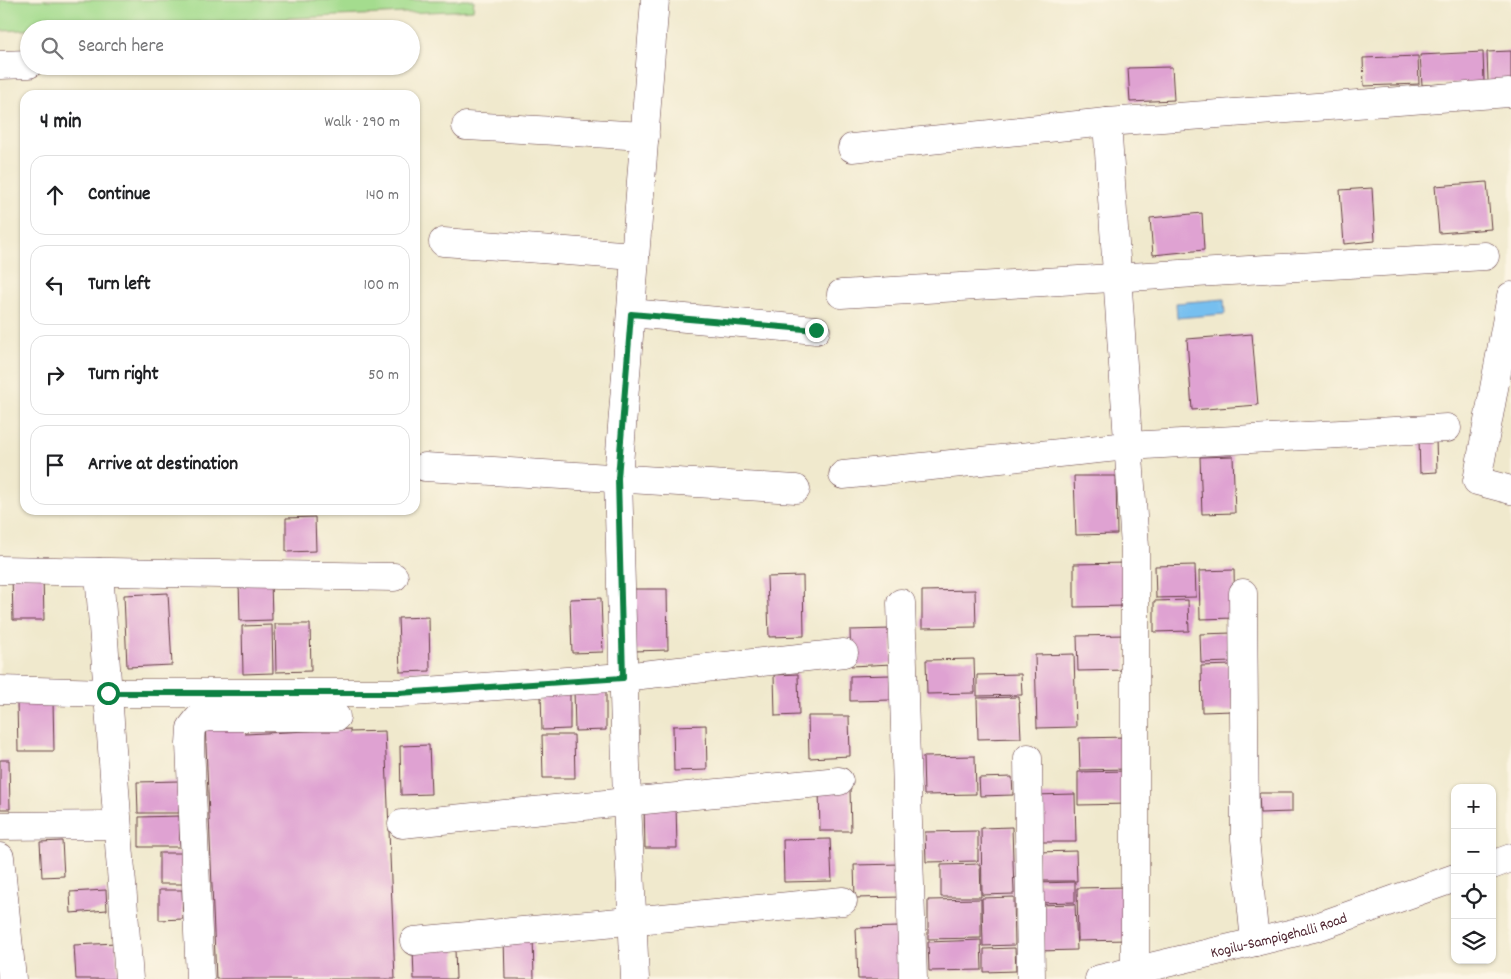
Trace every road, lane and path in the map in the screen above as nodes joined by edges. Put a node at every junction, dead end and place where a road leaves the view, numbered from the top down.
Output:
1 (656, 0) edge
2 (20, 64) edge
3 (0, 65) edge
4 (1508, 93) dead end
5 (1107, 122) junction
6 (466, 126) dead end
7 (645, 136) junction
8 (852, 148) dead end
9 (444, 242) dead end
10 (635, 256) junction
11 (1485, 256) dead end
12 (1117, 278) junction
13 (841, 294) dead end
14 (1511, 296) edge
15 (631, 314) junction
16 (816, 330) dead end
17 (1447, 428) dead end
18 (1128, 446) junction
19 (426, 467) dead end
20 (843, 475) dead end
21 (618, 478) junction
22 (796, 489) dead end
23 (1511, 490) edge
24 (0, 570) edge
25 (99, 572) junction
26 (394, 578) dead end
27 (1243, 593) dead end
28 (901, 603) dead end
29 (844, 653) dead end
30 (623, 678) junction
31 (0, 690) edge
32 (108, 693) junction
33 (336, 717) dead end
34 (1028, 758) dead end
35 (839, 781) dead end
36 (627, 802) junction
37 (402, 824) dead end
38 (117, 825) junction
39 (0, 826) edge
40 (0, 857) edge
41 (1511, 858) edge
42 (1496, 864) edge
43 (1451, 879) edge
44 (843, 901) dead end
45 (631, 920) junction
46 (414, 940) dead end
47 (1255, 942) junction
48 (1135, 970) junction
49 (12, 979) edge
50 (129, 979) edge
51 (200, 979) edge
52 (634, 979) edge
53 (913, 979) edge
54 (1031, 979) edge
55 (1100, 979) edge

1 - 7 street
2 - 3 street
4 - 5 street
5 - 8 street
5 - 12 street
6 - 7 street
7 - 10 street
9 - 10 street
10 - 15 street
11 - 12 street
12 - 13 street
12 - 18 street
14 - 23 street
15 - 16 street
15 - 21 street
17 - 18 street
18 - 20 street
18 - 48 street
19 - 21 street
21 - 22 street
21 - 30 street
24 - 25 street
25 - 26 street
25 - 32 street
27 - 47 street
28 - 53 street
29 - 30 street
30 - 32 street
30 - 36 street
31 - 32 street
32 - 38 street
33 - 51 street
34 - 54 street
35 - 36 street
36 - 37 street
36 - 45 street
38 - 39 street
38 - 50 street
40 - 49 street
41 - 42 street
43 - 47 street, Kogilu-Sampigehalli Road
44 - 45 street
45 - 46 street
45 - 52 street
47 - 48 street, Kogilu-Sampigehalli Road
48 - 55 street, Kogilu-Sampigehalli Road

